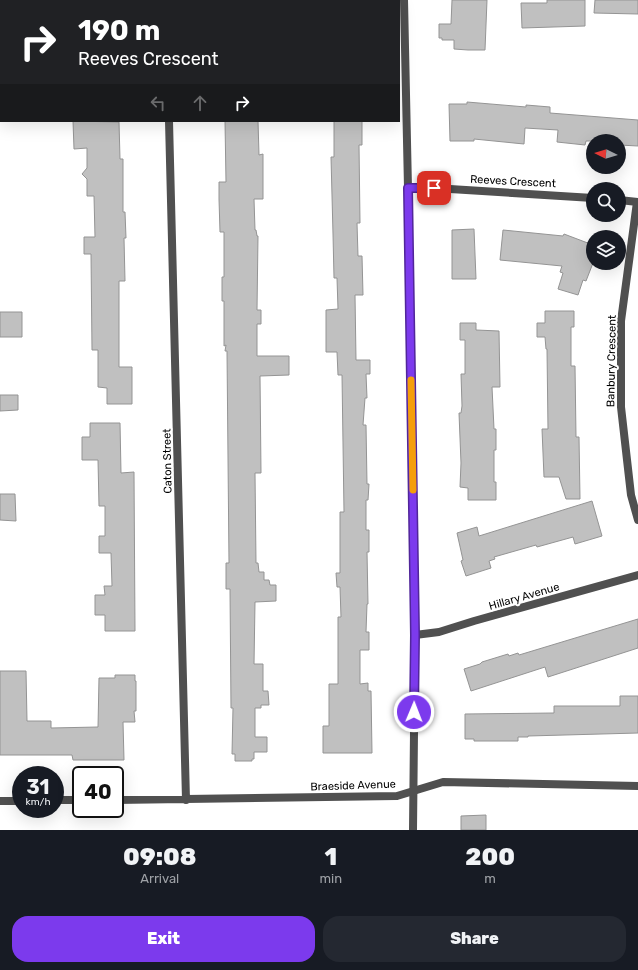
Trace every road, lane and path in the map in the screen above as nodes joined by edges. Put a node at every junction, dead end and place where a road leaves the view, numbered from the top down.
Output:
1 (404, 0) edge
2 (401, 24) edge
3 (169, 122) edge
4 (408, 188) junction
5 (586, 198) edge
6 (626, 201) edge
7 (638, 202) edge
8 (638, 520) edge
9 (638, 575) edge
10 (415, 635) junction
11 (638, 786) edge
12 (413, 792) junction
13 (124, 800) edge
14 (186, 800) junction
15 (0, 801) edge
16 (12, 801) edge
17 (413, 830) edge

1 - 2 street
2 - 4 street
3 - 14 street, Caton Street
4 - 5 street, Reeves Crescent
4 - 10 street
6 - 7 street
7 - 8 street, Banbury Crescent
9 - 10 street, Hillary Avenue
10 - 12 street
11 - 12 street, Braeside Avenue
12 - 14 street, Braeside Avenue
12 - 17 street
13 - 14 street, Braeside Avenue
15 - 16 street

